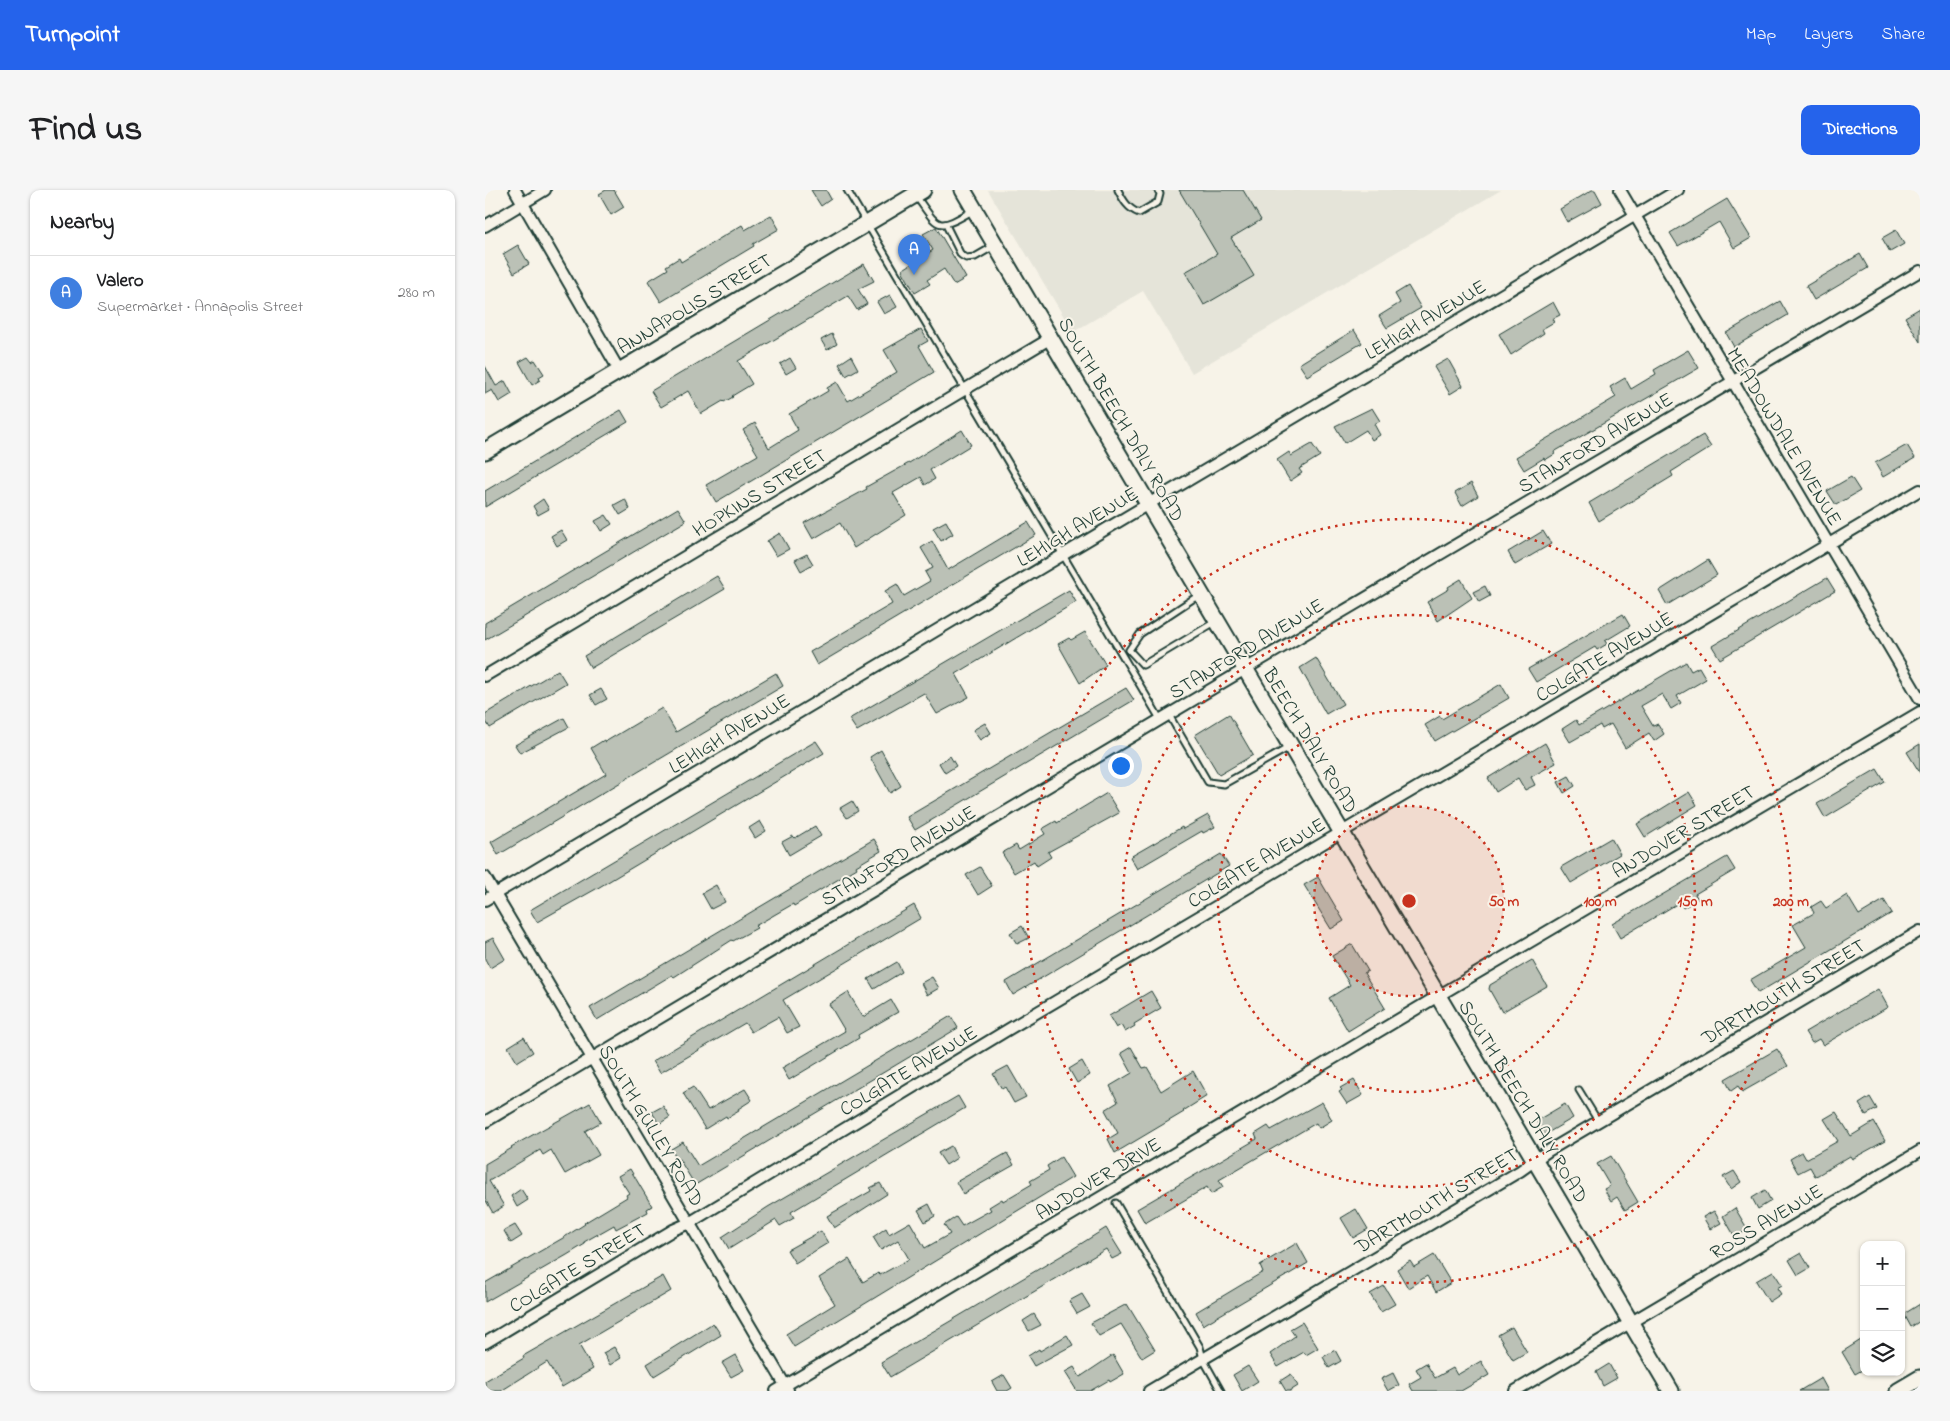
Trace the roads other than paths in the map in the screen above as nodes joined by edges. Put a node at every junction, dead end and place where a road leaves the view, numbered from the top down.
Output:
1 (515, 190) edge
2 (545, 190) edge
3 (847, 190) edge
4 (963, 190) edge
5 (1118, 190) edge
6 (1158, 190) edge
7 (1620, 190) edge
8 (1678, 190) edge
9 (916, 192) edge
10 (523, 203) junction
11 (975, 210) junction
12 (1635, 216) junction
13 (867, 224) junction
14 (485, 226) edge
15 (946, 226) junction
16 (995, 245) junction
17 (1920, 271) edge
18 (1051, 338) junction
19 (619, 370) junction
20 (1733, 382) junction
21 (966, 389) junction
22 (485, 451) edge
23 (1920, 490) edge
24 (1148, 504) junction
25 (1829, 544) junction
26 (1063, 555) junction
27 (1201, 594) junction
28 (1217, 621) junction
29 (1245, 669) junction
30 (485, 676) edge
31 (1920, 699) edge
32 (1920, 712) edge
33 (1165, 717) junction
34 (1291, 746) junction
35 (1341, 831) junction
36 (485, 877) edge
37 (495, 894) junction
38 (485, 900) edge
39 (1920, 930) edge
40 (1438, 996) junction
41 (592, 1058) junction
42 (1579, 1090) dead end
43 (1598, 1121) junction
44 (485, 1122) edge
45 (1920, 1151) edge
46 (1536, 1160) junction
47 (1116, 1203) dead end
48 (689, 1223) junction
49 (1631, 1322) junction
50 (485, 1343) edge
51 (1203, 1359) junction
52 (1920, 1378) edge
53 (783, 1389) edge
54 (1149, 1391) edge
55 (1221, 1391) edge
56 (1515, 1391) edge
57 (1671, 1391) edge
58 (1899, 1391) edge

1 - 10 street
2 - 10 street
3 - 13 lane
4 - 11 main road, SOUTH BEECH DALY ROAD
5 - 6 lane
7 - 12 street, MEADOWDALE AVENUE
8 - 12 street, LEHIGH AVENUE
9 - 13 main road, ANNAPOLIS STREET
9 - 15 lane
10 - 14 street
10 - 19 street
11 - 15 lane
11 - 16 main road, SOUTH BEECH DALY ROAD
12 - 20 street, MEADOWDALE AVENUE
12 - 24 street, LEHIGH AVENUE
13 - 19 main road, ANNAPOLIS STREET
13 - 21 lane
15 - 16 lane
16 - 18 main road, SOUTH BEECH DALY ROAD
17 - 20 street, STANFORD AVENUE
18 - 21 street, HOPKINS STREET
18 - 24 main road, SOUTH BEECH DALY ROAD
19 - 22 main road, ANNAPOLIS STREET
20 - 25 street, MEADOWDALE AVENUE
20 - 29 street, STANFORD AVENUE
21 - 26 lane
21 - 30 street, HOPKINS STREET
23 - 25 street, COLGATE AVENUE
24 - 26 street, LEHIGH AVENUE
24 - 27 main road, SOUTH BEECH DALY ROAD
25 - 31 street, MEADOWDALE AVENUE
25 - 35 street, COLGATE AVENUE
26 - 33 lane
26 - 37 street, LEHIGH AVENUE
27 - 28 main road, SOUTH BEECH DALY ROAD
27 - 28 lane
28 - 29 main road, SOUTH BEECH DALY ROAD
29 - 33 street, STANFORD AVENUE
29 - 34 main road, BEECH DALY ROAD
32 - 40 street, ANDOVER STREET
33 - 34 lane
33 - 41 street, STANFORD AVENUE
34 - 35 main road, BEECH DALY ROAD
35 - 40 main road, SOUTH BEECH DALY ROAD
35 - 48 street, COLGATE AVENUE
36 - 37 street, SOUTH GULLEY ROAD
37 - 38 street, LEHIGH AVENUE
37 - 41 street, SOUTH GULLEY ROAD
39 - 43 street, DARTMOUTH STREET
40 - 46 main road, SOUTH BEECH DALY ROAD
40 - 53 street, ANDOVER DRIVE
41 - 44 street, STANFORD AVENUE
41 - 48 street, SOUTH GULLEY ROAD
42 - 43 lane
43 - 46 street, DARTMOUTH STREET
45 - 49 street, ROSS AVENUE
46 - 49 main road, SOUTH BEECH DALY ROAD
46 - 51 street, DARTMOUTH STREET
47 - 51 lane
48 - 50 street, COLGATE STREET
48 - 53 street, SOUTH GULLEY ROAD
49 - 56 street, ROSS AVENUE
49 - 57 main road, SOUTH BEECH DALY ROAD
51 - 54 street, DARTMOUTH STREET
51 - 55 lane
52 - 58 main road

